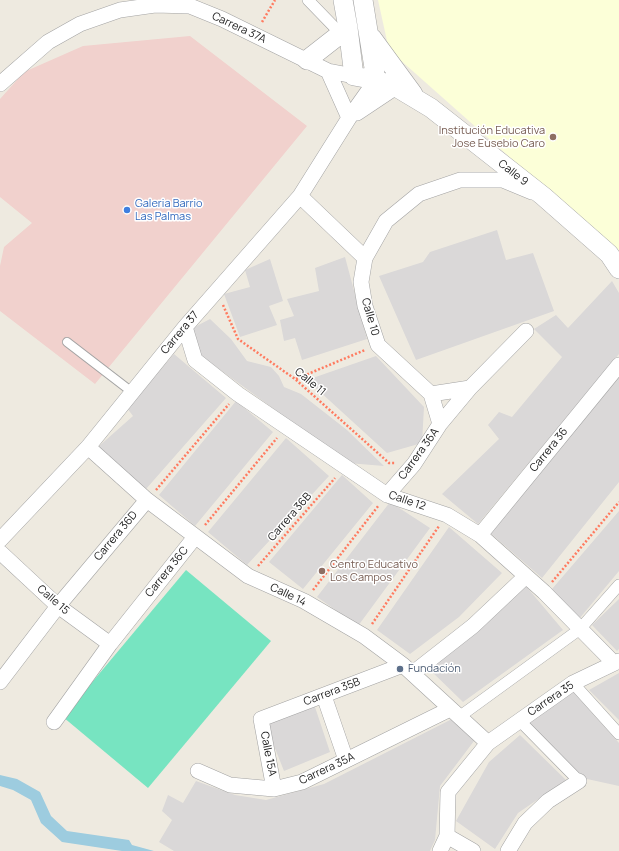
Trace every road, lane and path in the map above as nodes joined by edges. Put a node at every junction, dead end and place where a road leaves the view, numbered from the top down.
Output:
1 (274, 0) edge
2 (308, 0) edge
3 (343, 0) edge
4 (363, 0) edge
5 (190, 3) edge
6 (116, 5) edge
7 (344, 31) junction
8 (254, 34) junction
9 (370, 36) junction
10 (307, 60) junction
11 (328, 71) junction
12 (354, 76) junction
13 (376, 80) junction
14 (0, 84) edge
15 (396, 87) junction
16 (416, 98) junction
17 (349, 118) junction
18 (300, 196) junction
19 (543, 196) junction
20 (365, 258) junction
21 (619, 269) edge
22 (217, 290) junction
23 (185, 327) junction
24 (526, 331) dead end
25 (67, 342) dead end
26 (378, 345) junction
27 (619, 365) edge
28 (296, 379) junction
29 (470, 388) junction
30 (132, 392) junction
31 (238, 394) junction
32 (431, 394) junction
33 (440, 424) junction
34 (286, 427) junction
35 (88, 447) junction
36 (414, 464) junction
37 (344, 467) junction
38 (387, 495) junction
39 (147, 500) junction
40 (619, 502) edge
41 (447, 515) junction
42 (480, 535) junction
43 (195, 537) junction
44 (0, 540) edge
45 (0, 552) edge
46 (248, 576) junction
47 (526, 576) junction
48 (619, 585) edge
49 (544, 592) junction
50 (304, 601) junction
51 (58, 606) junction
52 (580, 629) junction
53 (364, 636) junction
54 (110, 644) junction
55 (616, 662) edge
56 (408, 669) junction
57 (0, 682) edge
58 (573, 683) junction
59 (324, 696) junction
60 (455, 713) junction
61 (261, 719) joint
62 (519, 720) junction
63 (54, 722) dead end
64 (619, 734) edge
65 (488, 743) junction
66 (346, 760) junction
67 (198, 771) dead end
68 (579, 781) joint
69 (274, 789) junction
70 (446, 836) junction
71 (440, 851) edge
72 (473, 851) edge
73 (508, 851) edge

1 - 8 path
2 - 7 street
3 - 7 street
4 - 9 street
5 - 6 street, Carrera 37A
5 - 8 street, Carrera 37A
6 - 14 street, Carrera 37A
7 - 10 street
7 - 12 street
8 - 10 street, Carrera 37A
9 - 13 street
9 - 16 street
10 - 11 street, Carrera 37A
11 - 12 street, Carrera 37A
11 - 17 street
12 - 13 street, Calle 9
13 - 15 street, Calle 9
13 - 17 street, Carrera 37
15 - 16 street, Calle 9
15 - 17 street, Carrera 37
16 - 19 street, Calle 9
17 - 18 street, Carrera 37
18 - 20 street
18 - 22 street, Carrera 37
19 - 20 street
19 - 21 street, Calle 9
20 - 26 street, Calle 10
22 - 23 street, Carrera 37
22 - 28 path, Calle 11
23 - 30 street, Carrera 37
23 - 31 street, Calle 12
24 - 29 street, Carrera 36A
25 - 30 lane
26 - 28 path
26 - 32 street, Calle 10
27 - 42 street, Carrera 36
28 - 36 path, Calle 11
29 - 32 street
29 - 33 street, Carrera 36A
30 - 35 street, Carrera 37
31 - 34 street, Calle 12
31 - 39 path
32 - 33 street
33 - 36 street, Carrera 36A
34 - 37 street, Calle 12
34 - 43 path, Carrera 36C
35 - 39 street, Calle 14
35 - 44 street, Carrera 37
36 - 38 street, Carrera 36A
37 - 38 street, Calle 12
37 - 46 path, Carrera 36B
38 - 41 street, Calle 12
38 - 50 path
39 - 43 street, Calle 14
39 - 51 street, Carrera 36D
40 - 49 path
41 - 42 street, Calle 12
41 - 53 path
42 - 47 street, Calle 12
43 - 46 street, Calle 14
43 - 54 street, Carrera 36C
45 - 51 street, Calle 15
46 - 50 street, Calle 14
47 - 49 street, Calle 12
47 - 56 street, Carrera 35B
48 - 52 street, Carrera 35A
49 - 52 street, Calle 12
50 - 53 street, Calle 14
51 - 54 street, Calle 15
51 - 57 street, Carrera 36D
52 - 55 street, Calle 12
52 - 60 street, Carrera 35A
53 - 56 street, Calle 14
54 - 63 street, Carrera 36C
55 - 58 street, Carrera 35
56 - 59 street, Carrera 35B
56 - 60 street, Calle 14
58 - 62 street, Carrera 35
58 - 64 street
59 - 61 street, Carrera 35B
59 - 66 street
60 - 65 street, Calle 14
60 - 66 street, Carrera 35A
61 - 69 street, Calle 15A
62 - 65 street, Carrera 35
62 - 68 street
65 - 70 street
66 - 69 street, Carrera 35A
67 - 69 street, Carrera 35A
68 - 73 street
70 - 71 street
70 - 72 street

